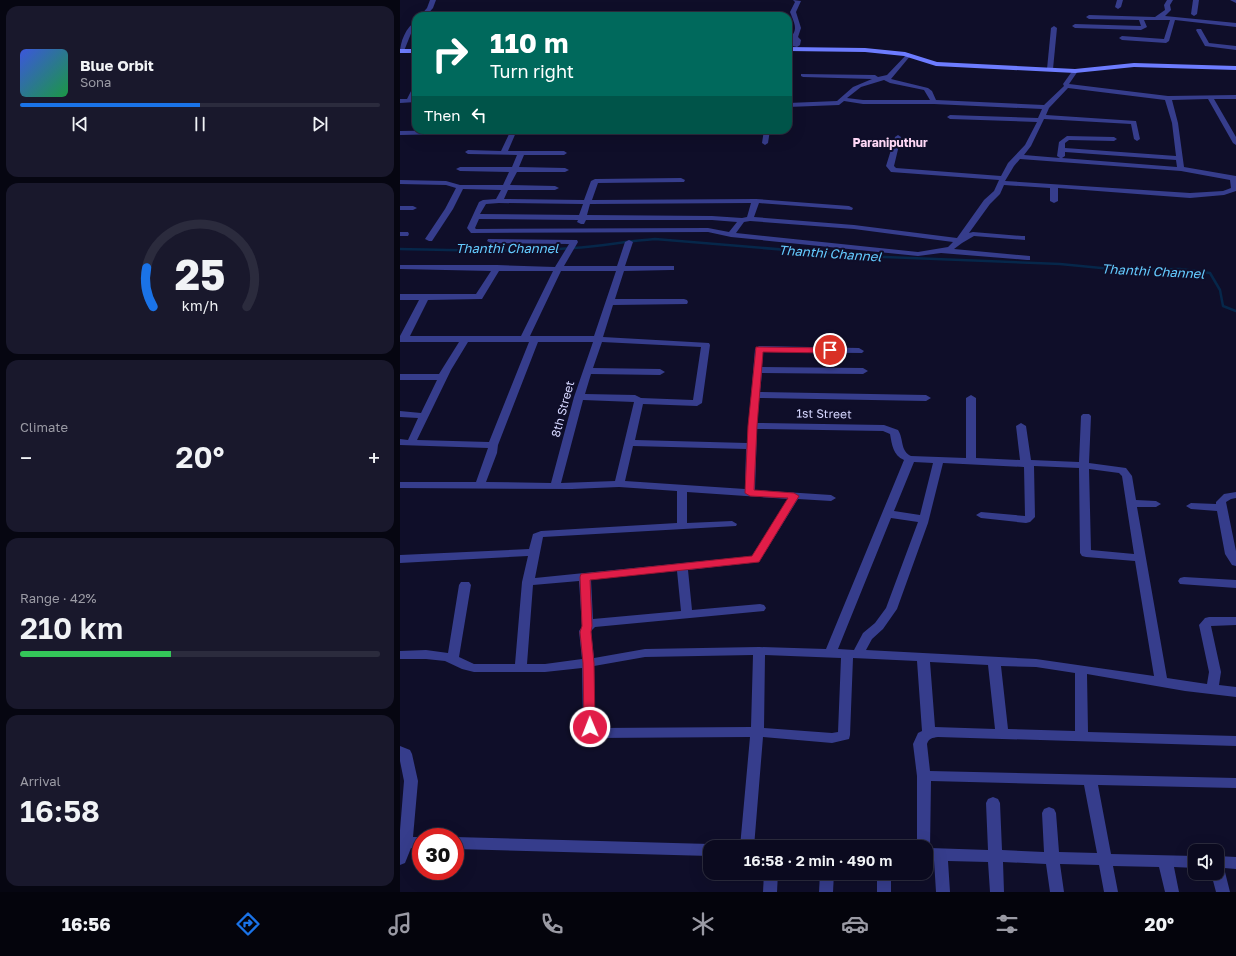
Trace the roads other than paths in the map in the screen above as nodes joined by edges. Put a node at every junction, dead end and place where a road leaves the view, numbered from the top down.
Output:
1 (433, 0) edge
2 (796, 0) edge
3 (1120, 0) edge
4 (1170, 0) edge
5 (1196, 0) edge
6 (1233, 0) edge
7 (1236, 1) edge
8 (1118, 7) dead end
9 (426, 12) edge
10 (1194, 14) dead end
11 (1089, 17) dead end
12 (1161, 17) junction
13 (1173, 18) junction
14 (1141, 19) junction
15 (1236, 25) edge
16 (1075, 26) dead end
17 (412, 28) edge
18 (1054, 28) dead end
19 (1199, 30) dead end
20 (1122, 38) dead end
21 (792, 48) edge
22 (1236, 48) edge
23 (412, 51) edge
24 (400, 52) edge
25 (908, 55) junction
26 (1236, 68) edge
27 (1050, 69) junction
28 (1075, 71) junction
29 (803, 75) dead end
30 (888, 77) junction
31 (1067, 86) junction
32 (412, 95) edge
33 (1236, 97) edge
34 (1168, 98) junction
35 (1210, 98) junction
36 (843, 99) junction
37 (400, 101) edge
38 (409, 101) junction
39 (412, 101) edge
40 (934, 102) junction
41 (792, 104) edge
42 (1046, 107) junction
43 (950, 117) dead end
44 (1041, 118) junction
45 (400, 133) edge
46 (412, 133) edge
47 (512, 134) edge
48 (767, 134) edge
49 (898, 137) dead end
50 (1114, 139) dead end
51 (1137, 140) dead end
52 (766, 143) dead end
53 (1236, 143) edge
54 (1062, 150) junction
55 (468, 152) dead end
56 (504, 153) junction
57 (522, 154) junction
58 (564, 154) dead end
59 (1020, 157) junction
60 (1179, 158) junction
61 (1060, 160) junction
62 (1181, 169) junction
63 (460, 170) dead end
64 (514, 170) junction
65 (565, 170) dead end
66 (1234, 178) edge
67 (681, 180) dead end
68 (1002, 180) junction
69 (400, 182) edge
70 (1054, 186) junction
71 (460, 187) junction
72 (506, 188) junction
73 (555, 188) dead end
74 (499, 201) junction
75 (756, 201) junction
76 (1054, 201) dead end
77 (587, 202) junction
78 (400, 208) edge
79 (413, 208) dead end
80 (849, 208) dead end
81 (477, 216) junction
82 (582, 217) junction
83 (746, 220) junction
84 (578, 230) junction
85 (732, 235) junction
86 (1022, 238) dead end
87 (429, 239) dead end
88 (491, 241) dead end
89 (959, 241) junction
90 (629, 242) dead end
91 (572, 246) junction
92 (942, 251) junction
93 (1027, 258) dead end
94 (400, 267) edge
95 (497, 267) junction
96 (621, 268) junction
97 (671, 268) dead end
98 (558, 269) junction
99 (400, 297) edge
100 (425, 297) junction
101 (609, 302) junction
102 (684, 302) dead end
103 (402, 339) edge
104 (465, 339) junction
105 (529, 339) junction
106 (598, 340) junction
107 (858, 351) dead end
108 (758, 370) junction
109 (587, 371) junction
110 (864, 371) dead end
111 (660, 372) dead end
112 (400, 377) edge
113 (443, 377) junction
114 (755, 395) junction
115 (579, 397) junction
116 (926, 398) dead end
117 (971, 398) dead end
118 (639, 401) junction
119 (400, 414) edge
120 (424, 416) junction
121 (1086, 416) dead end
122 (752, 426) junction
123 (1021, 426) dead end
124 (400, 442) edge
125 (411, 443) junction
126 (629, 444) junction
127 (493, 445) junction
128 (751, 446) junction
129 (910, 459) junction
130 (939, 460) junction
131 (971, 461) junction
132 (1028, 464) junction
133 (1084, 465) junction
134 (619, 484) junction
135 (400, 485) edge
136 (480, 485) junction
137 (556, 486) junction
138 (682, 488) junction
139 (750, 493) junction
140 (1236, 495) edge
141 (794, 496) junction
142 (831, 498) dead end
143 (1131, 503) junction
144 (1156, 504) dead end
145 (1192, 506) dead end
146 (1222, 508) junction
147 (888, 514) junction
148 (981, 515) dead end
149 (924, 519) junction
150 (732, 524) dead end
151 (1231, 524) edge
152 (682, 526) junction
153 (534, 552) junction
154 (400, 558) edge
155 (1140, 558) junction
156 (1236, 562) edge
157 (682, 568) junction
158 (585, 577) junction
159 (1184, 581) dead end
160 (528, 582) junction
161 (1236, 584) edge
162 (465, 586) dead end
163 (760, 608) dead end
164 (687, 615) junction
165 (1236, 621) edge
166 (587, 626) junction
167 (759, 651) junction
168 (830, 653) junction
169 (853, 654) junction
170 (400, 655) edge
171 (923, 657) junction
172 (454, 659) junction
173 (994, 661) junction
174 (588, 663) junction
175 (521, 668) junction
176 (1081, 669) junction
177 (1161, 682) junction
178 (1212, 689) junction
179 (1236, 692) edge
180 (757, 732) junction
181 (929, 733) junction
182 (1002, 734) junction
183 (1082, 736) junction
184 (1236, 741) edge
185 (400, 751) edge
186 (924, 776) junction
187 (1090, 779) junction
188 (1236, 783) edge
189 (993, 803) dead end
190 (1049, 813) dead end
191 (748, 840) edge
192 (924, 840) edge
193 (406, 842) junction
194 (412, 842) edge
195 (464, 843) edge
196 (703, 850) edge
197 (933, 854) edge
198 (941, 855) junction
199 (995, 856) junction
200 (1052, 858) junction
201 (400, 859) edge
202 (1105, 859) junction
203 (1165, 861) junction
204 (1188, 862) edge
205 (1224, 862) edge
206 (1236, 863) edge
207 (771, 880) edge
208 (827, 880) edge
209 (884, 880) edge
210 (1220, 880) edge
211 (770, 892) edge
212 (826, 892) edge
213 (884, 892) edge
214 (943, 892) edge
215 (997, 892) edge
216 (1058, 892) edge
217 (1111, 892) edge
218 (1172, 892) edge
219 (1224, 892) edge

1 - 9 street
2 - 21 street
3 - 8 street
4 - 12 street
5 - 10 street
6 - 7 street
11 - 14 street
12 - 13 street
12 - 14 street
13 - 15 street
13 - 20 street
14 - 16 street
17 - 24 street
18 - 27 street
19 - 22 street
21 - 25 street
23 - 24 street
25 - 27 street
25 - 30 street
26 - 28 street
27 - 28 street
28 - 31 street
29 - 30 street
30 - 36 street
30 - 40 street
31 - 34 street
31 - 42 street
32 - 38 street
33 - 35 street
34 - 35 street
34 - 60 street
35 - 53 street
36 - 40 street
36 - 41 street
37 - 38 street
38 - 39 street
40 - 42 street
42 - 44 street
43 - 44 street
44 - 51 street
44 - 59 street
45 - 46 street
47 - 56 street
48 - 52 street
49 - 68 street
50 - 54 street
54 - 60 street
54 - 61 street
55 - 56 street
56 - 57 street
57 - 58 street
57 - 64 street
59 - 61 street
59 - 68 street
60 - 62 street
61 - 62 street
62 - 66 street
63 - 64 street
64 - 65 street
64 - 72 street
66 - 70 street
67 - 77 street
68 - 70 street
68 - 89 street
69 - 71 street
70 - 76 street
71 - 72 street
71 - 87 street
72 - 73 street
72 - 74 street
74 - 77 street
74 - 81 street
75 - 77 street
75 - 80 street
75 - 83 street
77 - 82 street
78 - 79 street
81 - 82 street
81 - 84 street
82 - 83 street
82 - 84 street
83 - 85 street
83 - 89 street
84 - 85 street
84 - 91 street
85 - 92 street
86 - 89 street
88 - 91 street
89 - 92 street
90 - 96 street, 8th Street
91 - 98 street
92 - 93 street
94 - 95 street
95 - 98 street
95 - 100 street
96 - 97 street
96 - 98 street
96 - 101 street, 8th Street
98 - 105 street
99 - 100 street
100 - 103 street
101 - 102 street
101 - 106 street, 8th Street
103 - 104 street
104 - 105 street
104 - 113 street
105 - 106 street
105 - 127 street
106 - 109 street, 8th Street
106 - 118 street
107 - 108 street
108 - 110 street
108 - 114 street
109 - 111 street
109 - 115 street, 8th Street
112 - 113 street
113 - 120 street
114 - 116 street
114 - 122 street
115 - 118 street
115 - 137 street, 8th Street
117 - 131 street
118 - 126 street
119 - 120 street
120 - 125 street
121 - 133 street
122 - 128 street
122 - 129 street, 1st Street
123 - 132 street
124 - 125 street
125 - 127 street
126 - 128 street
126 - 134 street
127 - 136 street
128 - 139 street
129 - 130 street
129 - 147 street
130 - 131 street
130 - 149 street
131 - 132 street
132 - 133 street
132 - 148 street
133 - 143 street
133 - 155 street
134 - 137 street
134 - 138 street
135 - 136 street
136 - 137 street
138 - 139 street
138 - 152 street
139 - 141 street
140 - 146 street
141 - 142 street
141 - 157 street
143 - 144 street
143 - 155 street
145 - 146 street
146 - 151 street
147 - 149 street
147 - 168 street
149 - 169 street
150 - 152 street
151 - 156 street
152 - 153 street
153 - 154 street
153 - 160 street
155 - 177 street
157 - 158 street
157 - 164 street
158 - 160 street
158 - 166 street
159 - 161 street
160 - 175 street
162 - 172 street
163 - 164 street
164 - 166 street
165 - 178 street
166 - 174 street
167 - 168 street
167 - 174 street
167 - 180 street
168 - 169 street
169 - 171 street
169 - 180 street
170 - 172 street
171 - 173 street
171 - 181 street
172 - 175 street
173 - 176 street
173 - 182 street
174 - 175 street
174 - 180 street
176 - 177 street
176 - 183 street
177 - 178 street
178 - 179 street
180 - 191 street
181 - 182 street
181 - 186 street
182 - 183 street
183 - 184 street
185 - 193 street
186 - 187 street
186 - 192 street
187 - 188 street
187 - 202 street
189 - 199 street
190 - 200 street
193 - 194 street
193 - 201 street
195 - 196 street
197 - 198 street
198 - 199 street
198 - 214 street
199 - 200 street
199 - 215 street
200 - 202 street
200 - 216 street
202 - 203 street
202 - 217 street
203 - 204 street
203 - 218 street
205 - 206 street
207 - 211 street
208 - 212 street
209 - 213 street
210 - 219 street

